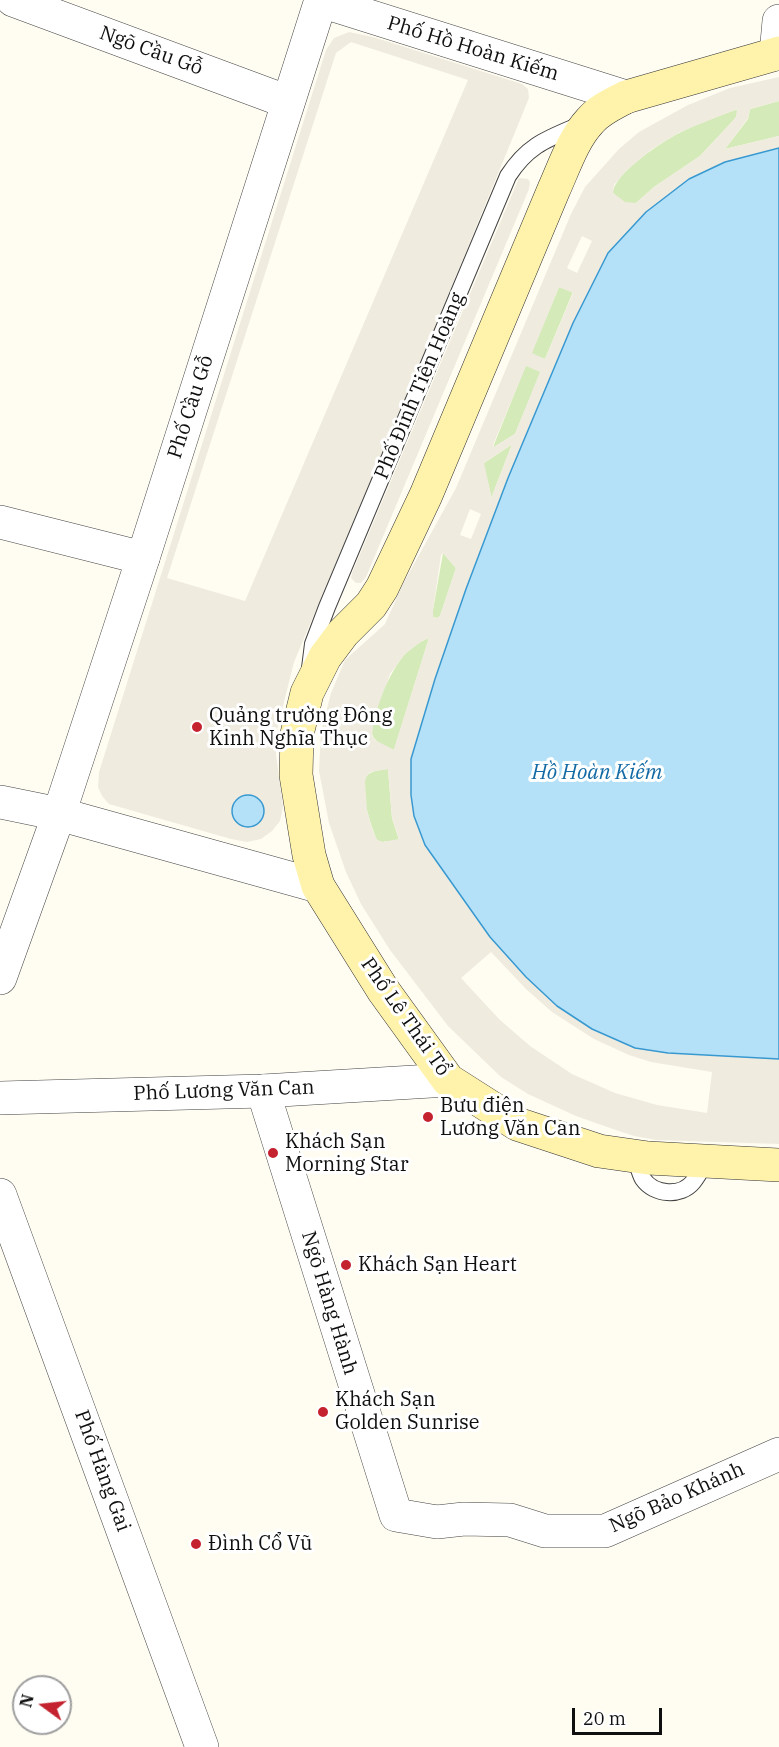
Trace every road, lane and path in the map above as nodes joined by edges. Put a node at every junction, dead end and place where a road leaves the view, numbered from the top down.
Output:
1 (13, 0) edge
2 (321, 1) edge
3 (779, 21) edge
4 (777, 54) edge
5 (626, 97) junction
6 (288, 102) junction
7 (590, 121) junction
8 (0, 522) edge
9 (143, 558) junction
10 (307, 693) junction
11 (0, 802) edge
12 (59, 814) junction
13 (318, 886) junction
14 (0, 978) edge
15 (448, 1080) junction
16 (263, 1090) junction
17 (0, 1098) edge
18 (779, 1165) edge
19 (3, 1211) edge
20 (779, 1454) edge
21 (396, 1515) joint
22 (202, 1747) edge

1 - 6 street, Ngõ Cầu Gỗ
2 - 5 street, Phố Hồ Hoàn Kiếm
2 - 6 street, Phố Cầu Gỗ
3 - 4 street
4 - 5 main road, Phố Đinh Tiên Hoàng
5 - 7 main road, Phố Đinh Tiên Hoàng
6 - 9 street, Phố Cầu Gỗ
7 - 10 main road, Phố Đinh Tiên Hoàng
7 - 10 lane, Phố Đinh Tiên Hoàng
8 - 9 street
9 - 12 street, Phố Cầu Gỗ
10 - 13 main road, Phố Đinh Tiên Hoàng
11 - 12 street
12 - 13 street
12 - 14 street
13 - 15 main road, Phố Lê Thái Tổ
15 - 16 street, Phố Lương Văn Can
15 - 18 main road, Phố Lê Thái Tổ
16 - 17 street, Phố Lương Văn Can
16 - 21 street, Ngõ Hàng Hành
19 - 22 street, Phố Hàng Gai
20 - 21 street, Ngõ Bảo Khánh

